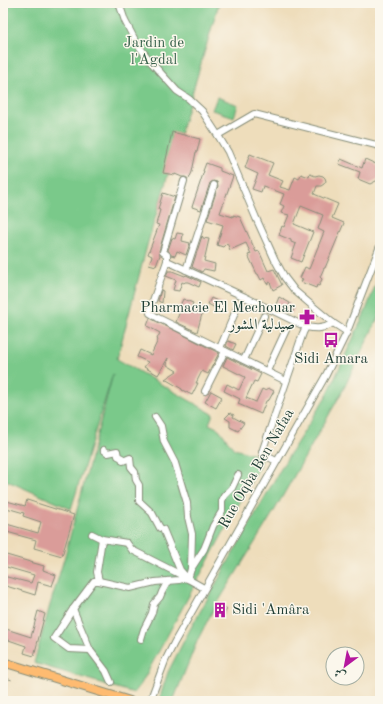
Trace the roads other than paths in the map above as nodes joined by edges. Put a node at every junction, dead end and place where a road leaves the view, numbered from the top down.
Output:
1 (119, 3) edge
2 (218, 135) junction
3 (380, 146) edge
4 (184, 181) dead end
5 (214, 185) dead end
6 (380, 246) edge
7 (167, 261) junction
8 (186, 270) junction
9 (237, 308) dead end
10 (264, 316) dead end
11 (333, 323) junction
12 (306, 327) junction
13 (286, 330) dead end
14 (346, 332) junction
15 (223, 349) junction
16 (244, 360) junction
17 (267, 371) junction
18 (286, 381) junction
19 (205, 391) dead end
20 (155, 417) dead end
21 (104, 450) dead end
22 (276, 461) junction
23 (238, 475) dead end
24 (92, 534) dead end
25 (102, 539) junction
26 (191, 569) junction
27 (187, 578) junction
28 (168, 580) junction
29 (100, 581) junction
30 (204, 588) junction
31 (73, 609) junction
32 (141, 639) dead end
33 (90, 650) junction
34 (3, 662) edge
35 (111, 682) dead end
36 (130, 701) edge
37 (150, 701) edge

1 - 2 street
2 - 3 street
2 - 11 street
4 - 7 street
5 - 8 street
6 - 14 street, Rue Oqba Ben Nafaa
7 - 8 street
7 - 15 street
8 - 12 street
9 - 15 street
10 - 16 street
11 - 12 street
11 - 14 street
12 - 18 street
13 - 17 street
14 - 22 street, Rue Oqba Ben Nafaa
15 - 16 street
15 - 19 street
16 - 17 street
17 - 18 street
18 - 22 street
20 - 26 street
21 - 27 street
22 - 30 street, Rue Oqba Ben Nafaa
23 - 26 street
24 - 25 street
25 - 27 street
25 - 29 street
26 - 27 street
27 - 28 street
27 - 30 street
28 - 29 street
28 - 32 street
29 - 31 street
30 - 37 street, Rue Oqba Ben Nafaa
31 - 33 street
31 - 33 street
33 - 35 street
34 - 36 main road

